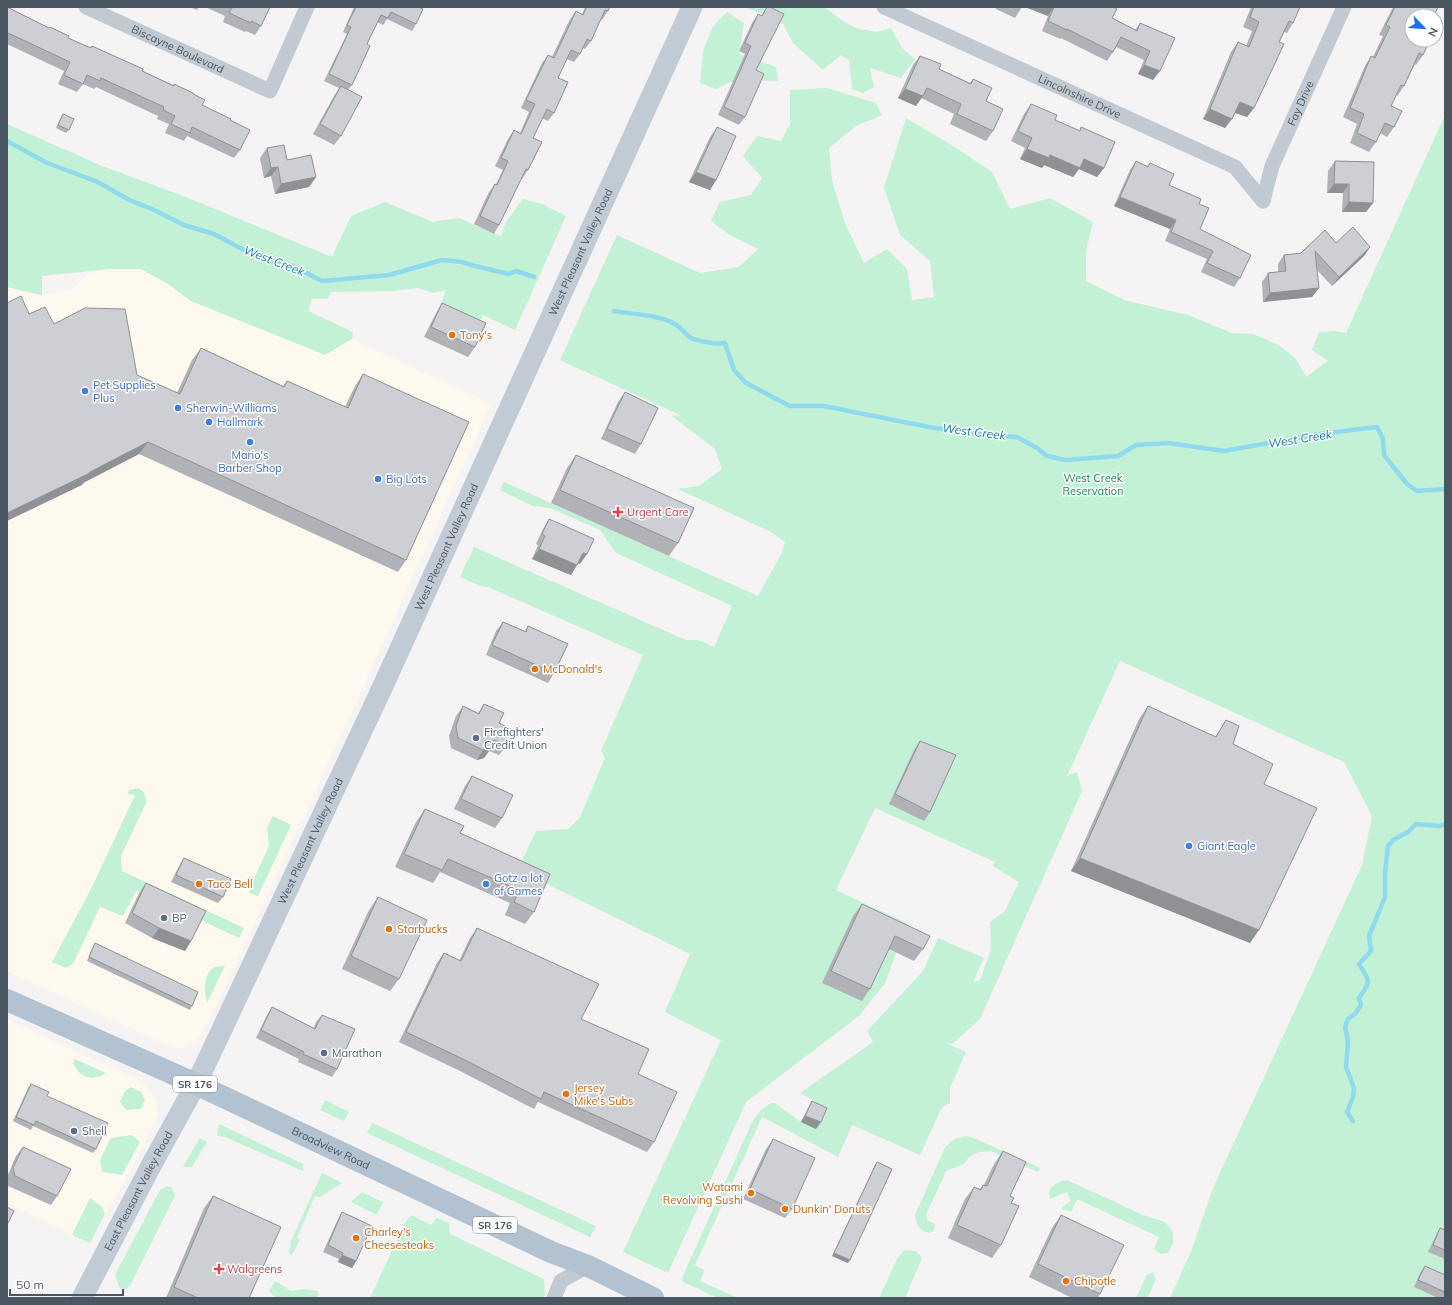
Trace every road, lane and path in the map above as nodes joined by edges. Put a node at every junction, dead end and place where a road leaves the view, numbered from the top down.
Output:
1 (86, 7) edge
2 (307, 7) edge
3 (692, 7) edge
4 (884, 7) edge
5 (1344, 7) edge
6 (1263, 201) joint
7 (7, 1000) edge
8 (196, 1084) junction
9 (588, 1266) junction
10 (82, 1298) edge
11 (554, 1298) edge
12 (653, 1298) edge

1 - 2 street, Biscayne Boulevard
3 - 8 main road, West Pleasant Valley Road
4 - 6 street, Lincolnshire Drive
5 - 6 street, Fay Drive
7 - 8 main road, Broadview Road / SR 176
8 - 9 main road, Broadview Road / SR 176
8 - 10 main road, East Pleasant Valley Road
9 - 11 street
9 - 12 main road, Broadview Road / SR 176

